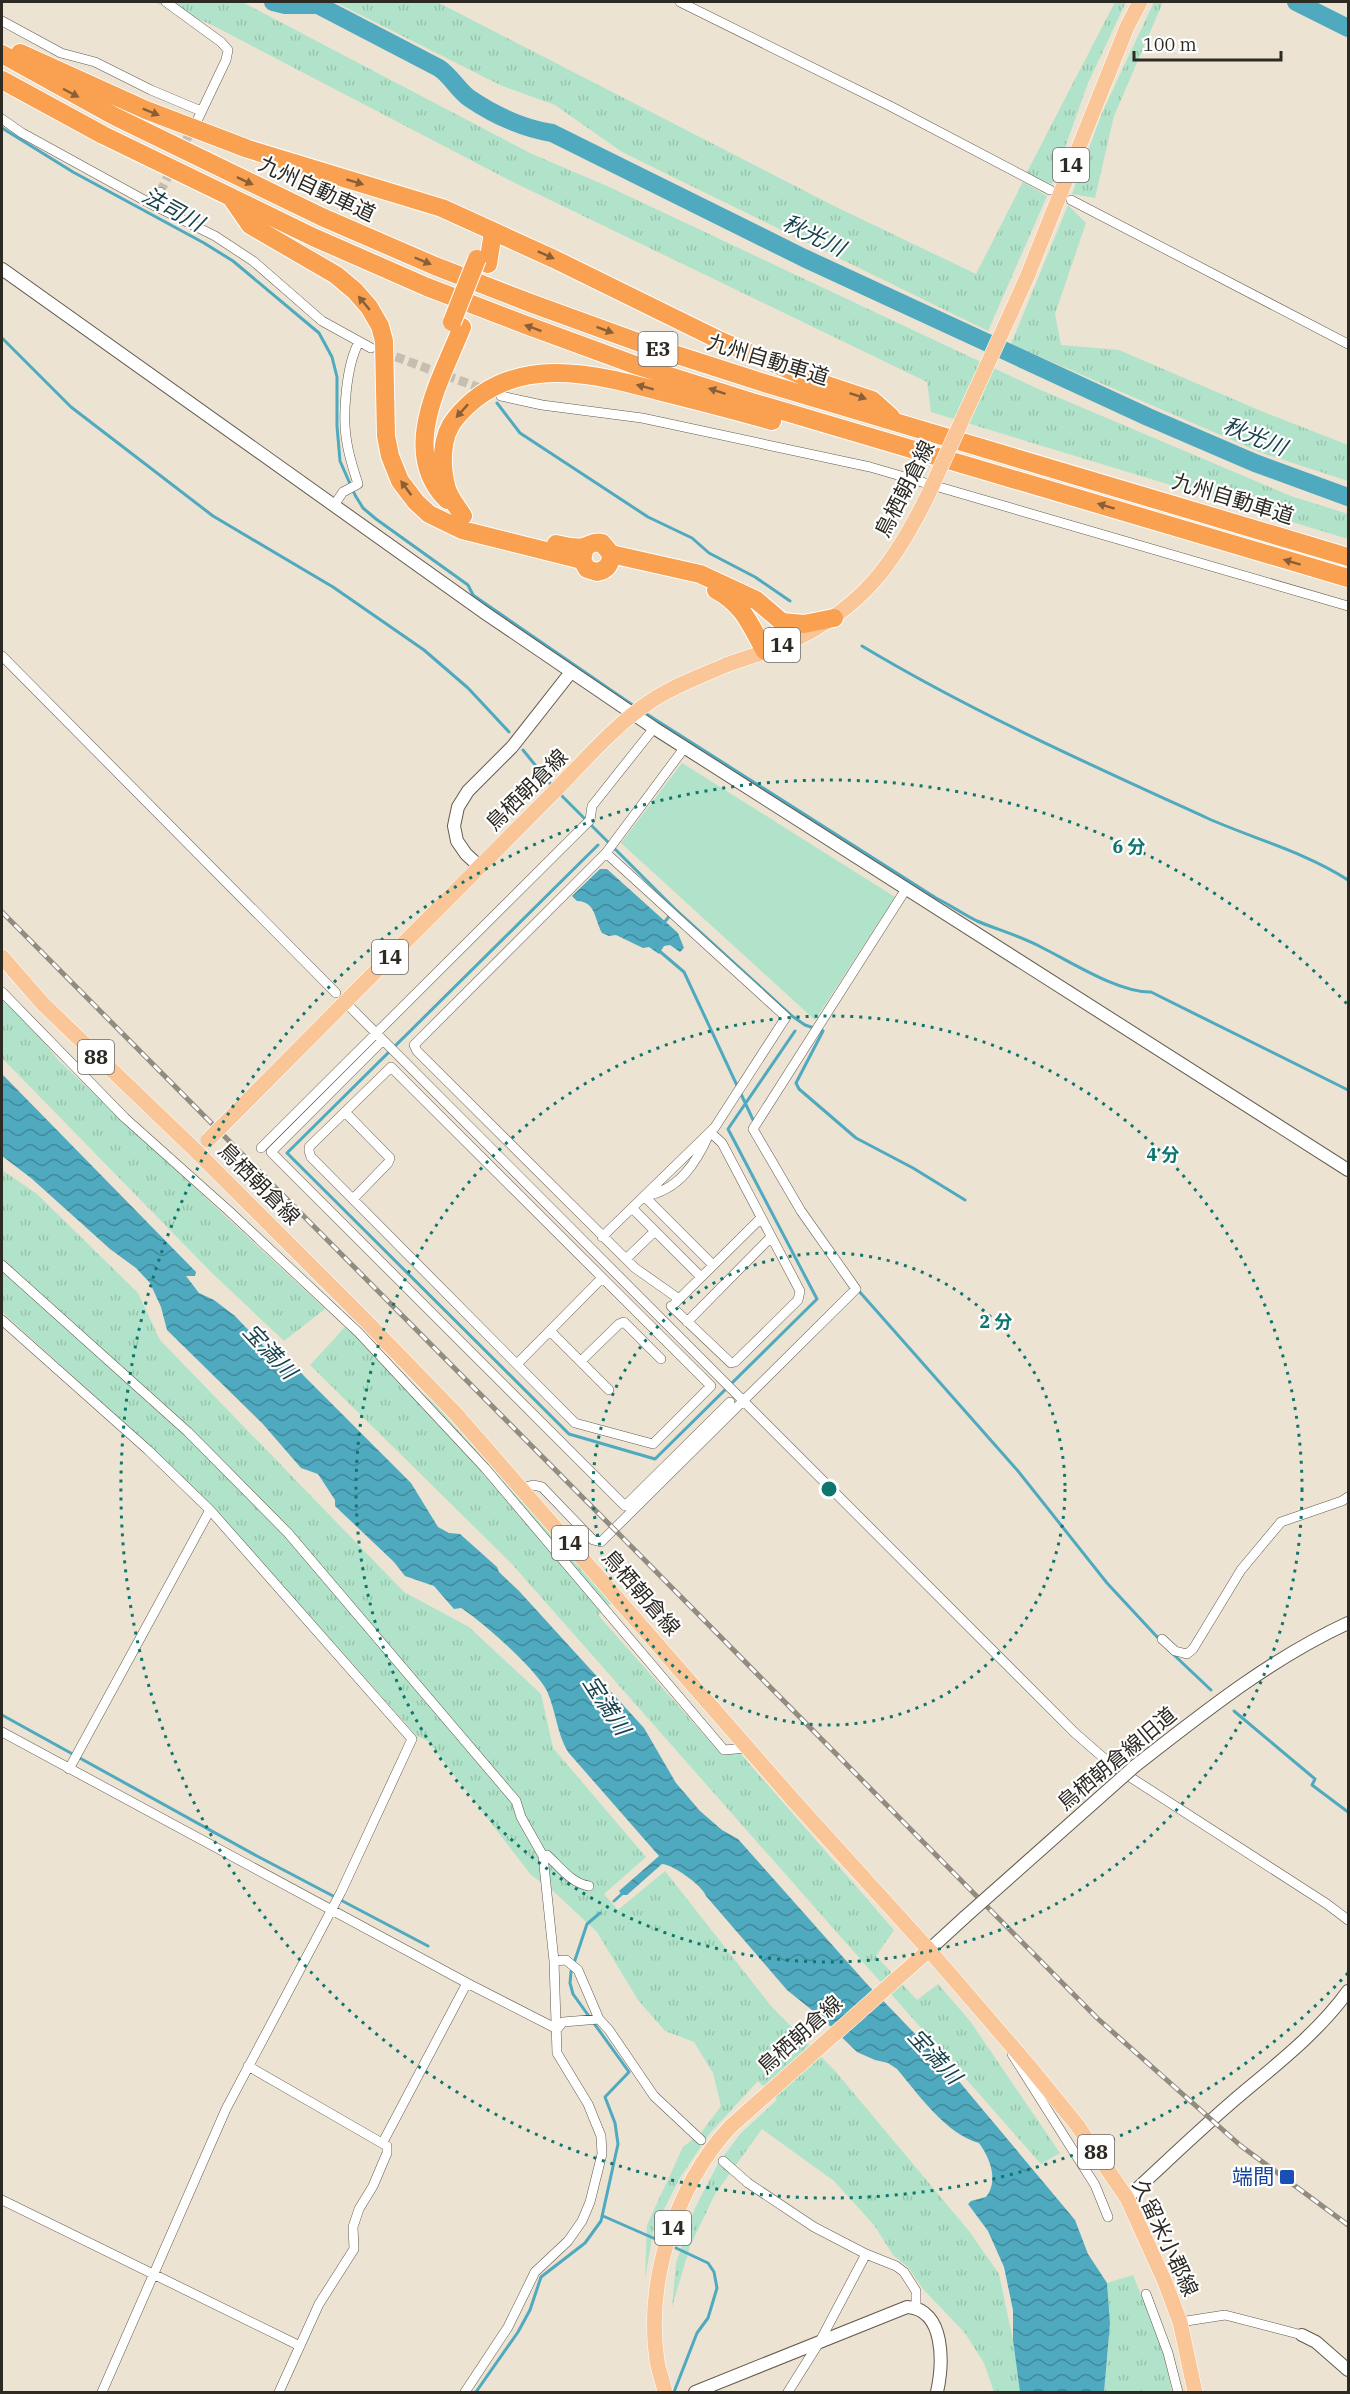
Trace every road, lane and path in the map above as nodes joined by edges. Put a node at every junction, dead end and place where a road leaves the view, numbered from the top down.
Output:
1 (166, 2) edge
2 (680, 2) edge
3 (1140, 2) edge
4 (2, 21) edge
5 (2, 45) edge
6 (2, 54) edge
7 (2, 80) edge
8 (201, 111) junction
9 (2, 119) edge
10 (196, 123) tunnel mouth
11 (1050, 189) dead end
12 (160, 192) tunnel mouth
13 (231, 198) junction
14 (1071, 201) dead end
15 (153, 206) junction
16 (493, 232) junction
17 (2, 269) edge
18 (457, 324) junction
19 (359, 342) junction
20 (1348, 344) edge
21 (371, 348) tunnel mouth
22 (501, 396) dead end
23 (896, 422) junction
24 (1028, 483) junction
25 (334, 505) junction
26 (463, 516) junction
27 (490, 538) junction
28 (583, 554) junction
29 (1348, 557) edge
30 (610, 559) junction
31 (1348, 578) edge
32 (738, 591) junction
33 (1348, 606) edge
34 (834, 618) junction
35 (765, 651) junction
36 (2, 656) edge
37 (571, 672) junction
38 (654, 728) junction
39 (685, 747) junction
40 (606, 853) junction
41 (480, 867) junction
42 (906, 890) junction
43 (2, 957) edge
44 (2, 992) edge
45 (336, 993) dead end
46 (352, 1009) dead end
47 (380, 1037) junction
48 (345, 1112) junction
49 (710, 1132) junction
50 (261, 1148) dead end
51 (196, 1152) junction
52 (1348, 1170) edge
53 (645, 1196) junction
54 (353, 1199) junction
55 (632, 1208) junction
56 (761, 1218) junction
57 (655, 1231) junction
58 (602, 1237) junction
59 (771, 1238) junction
60 (626, 1259) junction
61 (2, 1265) edge
62 (713, 1265) junction
63 (702, 1277) junction
64 (602, 1278) junction
65 (675, 1303) junction
66 (661, 1316) junction
67 (2, 1320) edge
68 (687, 1322) junction
69 (650, 1327) junction
70 (550, 1331) junction
71 (661, 1359) dead end
72 (581, 1361) junction
73 (517, 1364) junction
74 (609, 1390) dead end
75 (744, 1400) junction
76 (730, 1402) dead end
77 (666, 1472) junction
78 (522, 1488) junction
79 (1348, 1497) edge
80 (210, 1510) junction
81 (1348, 1623) edge
82 (1162, 1639) dead end
83 (2, 1732) edge
84 (747, 1748) junction
85 (71, 1765) junction
86 (543, 1856) junction
87 (589, 1886) dead end
88 (333, 1906) junction
89 (1348, 1920) edge
90 (929, 1950) junction
91 (554, 1961) junction
92 (467, 1983) junction
93 (1348, 1992) edge
94 (989, 2018) junction
95 (599, 2019) junction
96 (557, 2029) junction
97 (248, 2066) junction
98 (701, 2140) dead end
99 (383, 2142) junction
100 (723, 2161) dead end
101 (1127, 2198) junction
102 (2, 2200) edge
103 (1108, 2217) dead end
104 (866, 2254) junction
105 (152, 2274) junction
106 (1146, 2294) dead end
107 (911, 2307) junction
108 (1180, 2322) junction
109 (1302, 2336) joint
110 (820, 2341) junction
111 (300, 2346) junction
112 (1348, 2370) edge
113 (102, 2392) edge
114 (279, 2392) edge
115 (465, 2392) edge
116 (665, 2392) edge
117 (695, 2392) edge
118 (788, 2392) edge
119 (937, 2392) edge
120 (1178, 2392) edge
121 (1195, 2392) edge

1 - 8 street
2 - 11 street
3 - 34 main road, 鳥栖朝倉線 / 14, bridge
4 - 8 street
5 -> 16 highway
6 -> 23 highway, 九州自動車道 / E3
7 - 13 highway, 九州自動車道 / E3
8 - 10 street
9 - 15 street
12 - 15 street
24 -> 13 highway, 九州自動車道 / E3
27 -> 13 highway
14 - 20 street
15 - 19 street
16 - 18 highway, bridge
16 -> 23 highway
17 - 25 street
18 - 26 highway
18 - 27 highway
19 - 21 street
19 - 25 street
22 - 33 street
23 - 29 highway, 九州自動車道 / E3
24 -> 26 highway
31 -> 24 highway, 九州自動車道 / E3
25 - 37 street
26 - 28 highway
27 - 28 highway
28 - 30 highway
28 - 30 highway
30 - 32 highway
30 - 35 highway
32 - 34 highway
32 - 35 highway
34 - 35 main road, 鳥栖朝倉線 / 14
35 - 41 main road, 鳥栖朝倉線 / 14, bridge
36 - 45 street
37 - 38 street
37 - 41 street
38 - 39 street
38 - 47 street
39 - 40 street
39 - 42 street
40 - 49 street
40 - 58 street
41 - 51 main road, 鳥栖朝倉線 / 14, bridge
42 - 52 street
42 - 75 street
43 - 51 main road, 88
44 - 84 street
46 - 47 street
47 - 50 street
47 - 66 street
47 - 77 street
48 - 54 street
48 - 54 street
48 - 64 street
49 - 53 street
49 - 56 street
51 - 78 main road, 鳥栖朝倉線 / 14
53 - 55 street
53 - 62 street
54 - 73 street
55 - 57 street
55 - 58 street
56 - 59 street
56 - 62 street
57 - 60 street
57 - 63 street
58 - 60 street
59 - 68 street
59 - 68 street
60 - 65 street
61 - 86 street
62 - 63 street
63 - 65 street
64 - 69 street
64 - 70 street
65 - 66 street
65 - 68 street
66 - 69 street
66 - 75 street
67 - 80 street
69 - 73 street
70 - 72 street
70 - 73 street
71 - 72 street
72 - 74 street
75 - 77 street
75 - 89 street
76 - 77 street
77 - 78 street
78 - 84 main road, 鳥栖朝倉線 / 14
79 - 82 street
80 - 85 street
80 - 88 street
81 - 90 street, 鳥栖朝倉線旧道, bridge
83 - 85 street
84 - 90 main road, 鳥栖朝倉線 / 14
85 - 88 street
86 - 87 street
86 - 91 street
88 - 92 street
88 - 97 street
90 - 94 main road, 久留米小郡線 / 88
90 - 116 main road, 鳥栖朝倉線 / 14
91 - 95 street
91 - 96 street
92 - 96 street
92 - 99 street
93 - 101 street
94 - 101 main road, 久留米小郡線 / 88
94 - 103 street
95 - 96 street
95 - 98 street
96 - 115 street
97 - 99 street
97 - 105 street
99 - 111 street
100 - 104 street
101 - 108 main road, 久留米小郡線 / 88
102 - 105 street
104 - 107 street
104 - 110 street
105 - 111 street
105 - 113 street
106 - 120 street
107 - 110 street
107 - 119 street
108 - 109 street
108 - 121 main road, 久留米小郡線 / 88
109 - 112 street
110 - 117 street
110 - 118 street
111 - 114 street

